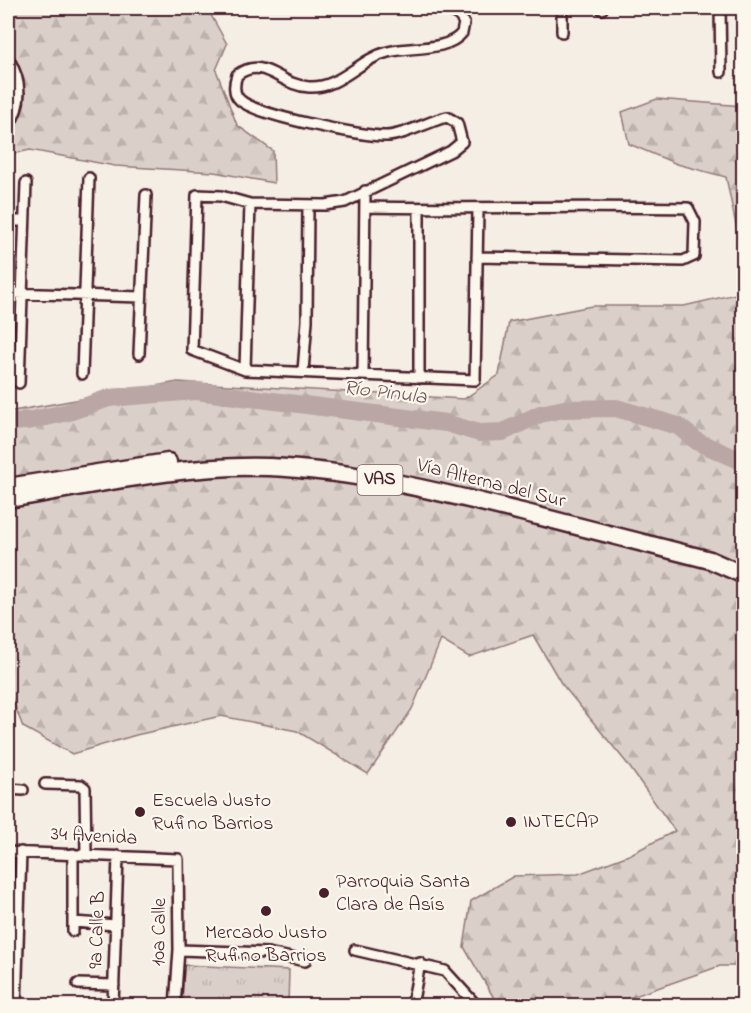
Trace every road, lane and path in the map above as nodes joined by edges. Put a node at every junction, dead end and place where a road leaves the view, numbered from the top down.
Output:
1 (424, 8) edge
2 (562, 8) edge
3 (720, 8) edge
4 (562, 32) dead end
5 (8, 58) edge
6 (721, 72) dead end
7 (8, 127) edge
8 (88, 178) dead end
9 (26, 183) dead end
10 (365, 191) junction
11 (147, 195) dead end
12 (250, 204) junction
13 (309, 206) junction
14 (367, 207) junction
15 (419, 208) junction
16 (478, 210) junction
17 (8, 221) edge
18 (24, 221) junction
19 (477, 257) junction
20 (8, 293) edge
21 (22, 293) junction
22 (85, 295) junction
23 (141, 297) junction
24 (139, 354) dead end
25 (245, 370) junction
26 (303, 371) junction
27 (82, 374) dead end
28 (363, 375) junction
29 (419, 378) junction
30 (19, 383) dead end
31 (8, 487) edge
32 (8, 499) edge
33 (744, 564) edge
34 (744, 575) edge
35 (45, 784) dead end
36 (8, 789) edge
37 (23, 790) dead end
38 (8, 852) edge
39 (21, 852) junction
40 (73, 855) junction
41 (86, 855) junction
42 (118, 856) junction
43 (178, 860) joint
44 (116, 925) junction
45 (179, 950) junction
46 (355, 950) dead end
47 (305, 961) dead end
48 (420, 963) junction
49 (78, 984) dead end
50 (114, 985) junction
51 (16, 1005) edge
52 (113, 1005) edge
53 (175, 1005) edge
54 (412, 1005) edge
55 (477, 1005) edge

1 - 10 street
2 - 4 street
3 - 6 street
5 - 7 street
8 - 22 street
9 - 18 street
10 - 13 street
10 - 14 street
11 - 23 street
12 - 13 street
12 - 25 street
12 - 25 street
13 - 26 street
14 - 15 street
14 - 28 street
15 - 16 street
15 - 29 street
16 - 19 street
16 - 19 street
17 - 18 street
18 - 21 street
19 - 29 street
20 - 21 street
21 - 22 street
21 - 30 street
22 - 23 street
22 - 27 street
23 - 24 street
25 - 26 street
26 - 28 street
28 - 29 street
31 - 33 highway, Vía Alterna del Sur / VAS
32 - 34 highway, Vía Alterna del Sur / VAS
35 - 41 street
36 - 37 street
38 - 39 street, 34 Avenida
39 - 40 street, 34 Avenida
39 - 51 street
40 - 41 street, 34 Avenida
40 - 44 street
41 - 42 street, 34 Avenida
42 - 43 street, 34 Avenida
42 - 44 street, 9a Calle B
43 - 45 street, 10a Calle
44 - 50 street, 9a Calle B
45 - 47 street
45 - 53 street, 10a Calle
46 - 48 street
48 - 54 street
48 - 55 street
49 - 50 street
50 - 52 street, 9a Calle B

